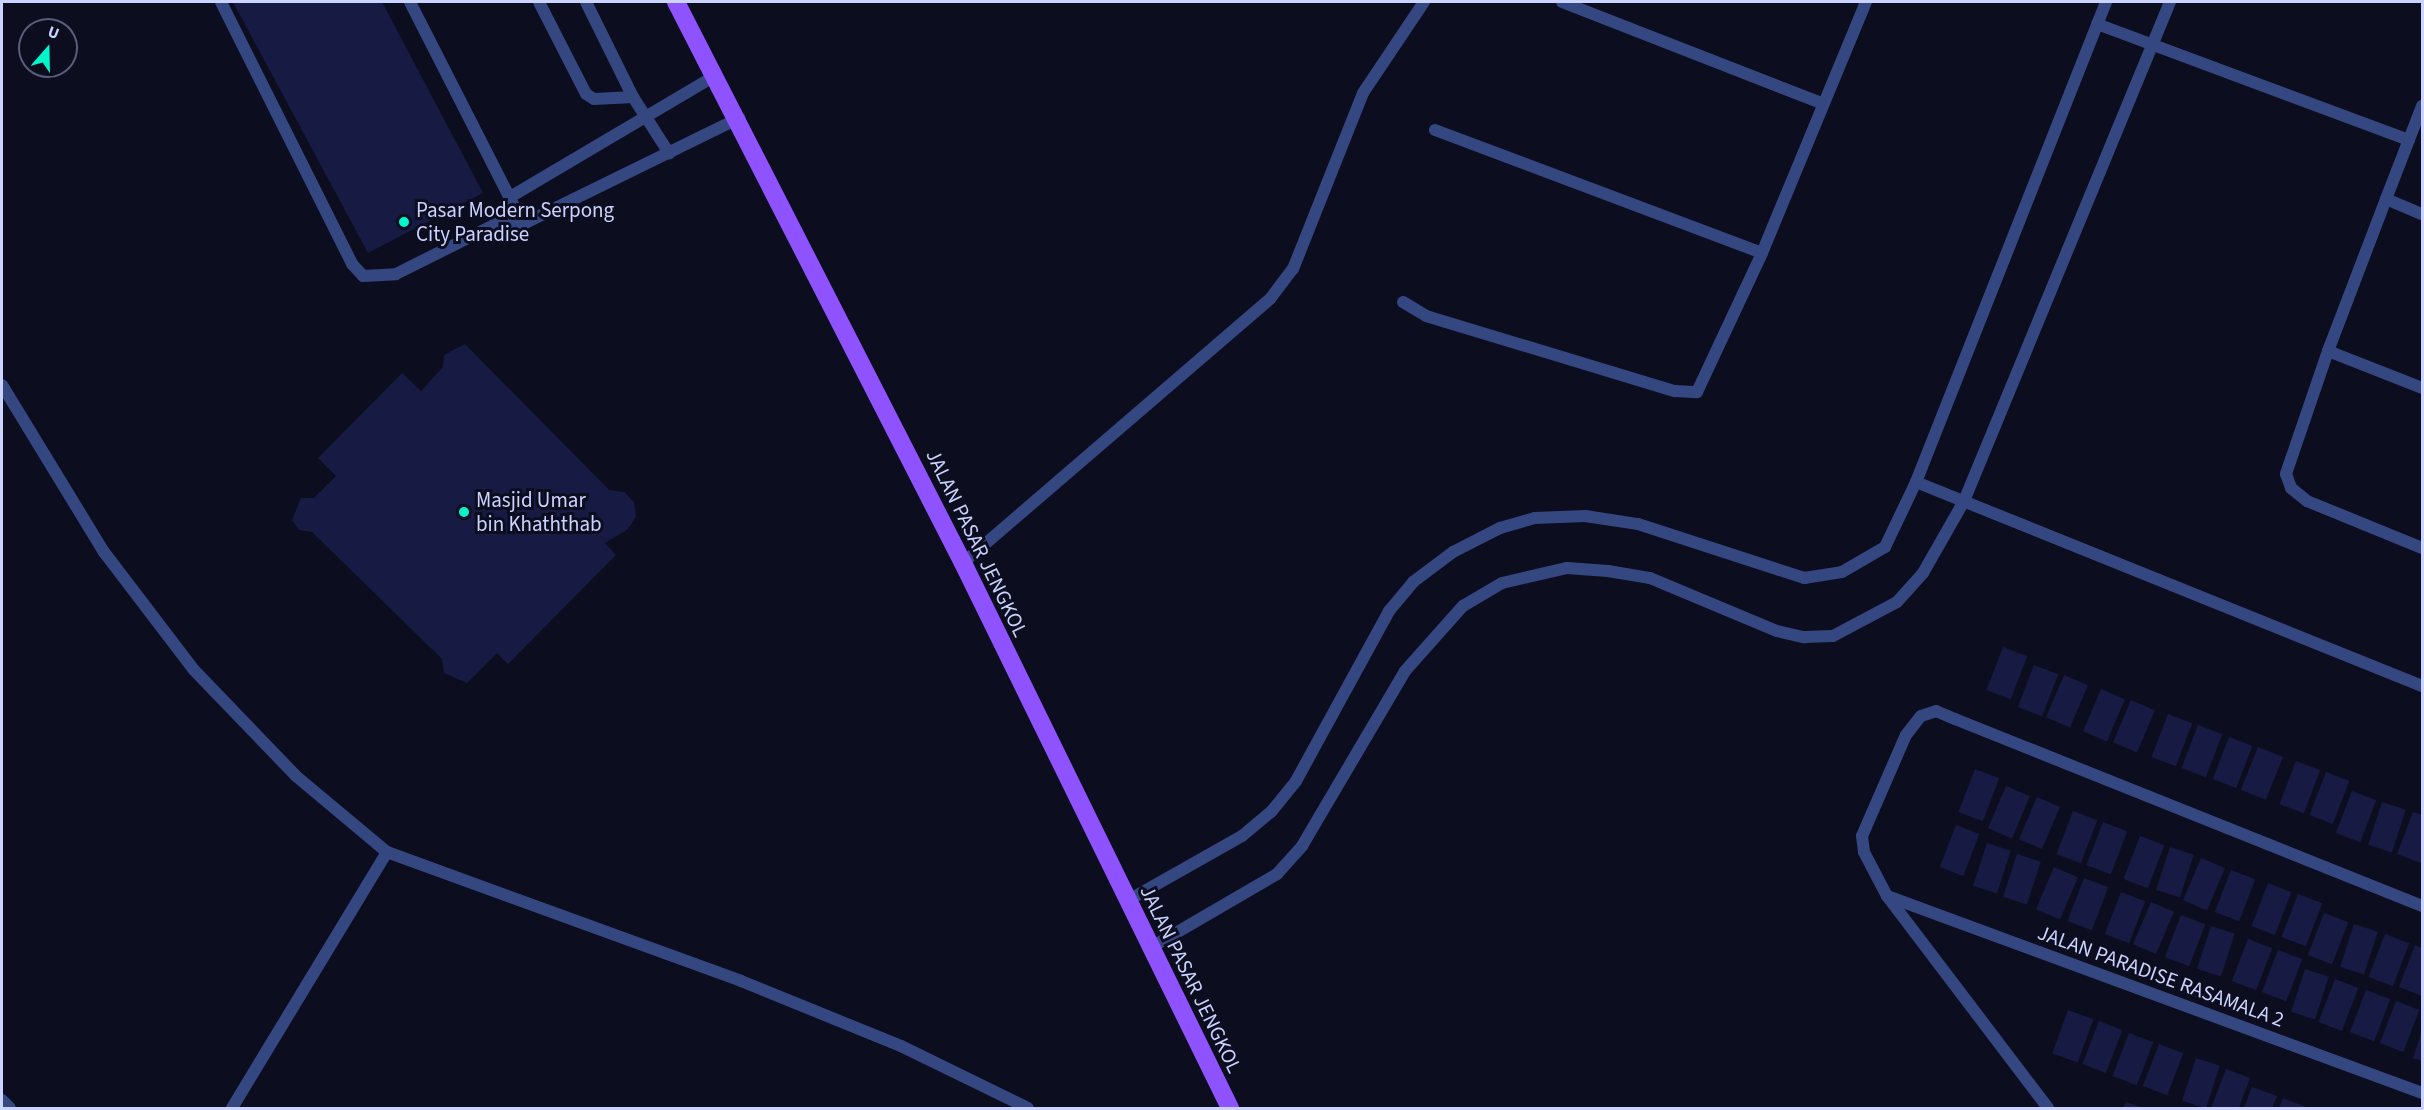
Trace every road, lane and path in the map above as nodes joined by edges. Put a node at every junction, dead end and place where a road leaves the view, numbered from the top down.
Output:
1 (221, 2) edge
2 (410, 2) edge
3 (539, 2) edge
4 (586, 2) edge
5 (676, 2) edge
6 (1424, 2) edge
7 (1562, 2) edge
8 (1866, 2) edge
9 (2106, 2) edge
10 (2170, 2) edge
11 (2097, 24) junction
12 (2152, 45) junction
13 (715, 76) junction
14 (633, 97) junction
15 (1823, 104) junction
16 (2422, 106) edge
17 (647, 117) junction
18 (739, 118) junction
19 (1435, 130) dead end
20 (2409, 140) junction
21 (669, 153) junction
22 (510, 197) junction
23 (2386, 199) junction
24 (2422, 214) edge
25 (523, 224) junction
26 (494, 225) junction
27 (1762, 253) junction
28 (1403, 302) dead end
29 (2328, 351) junction
30 (2, 385) edge
31 (2422, 388) edge
32 (1916, 482) junction
33 (1964, 501) junction
34 (2422, 548) edge
35 (963, 563) junction
36 (2422, 686) edge
37 (387, 852) junction
38 (1887, 896) junction
39 (1127, 901) junction
40 (2422, 906) edge
41 (1150, 948) junction
42 (2422, 1093) edge
43 (2, 1100) edge
44 (10, 1108) edge
45 (232, 1108) edge
46 (1028, 1108) edge
47 (1230, 1108) edge
48 (2048, 1108) edge

1 - 26 street
2 - 22 street
3 - 14 street
4 - 14 street
5 - 13 main road, JALAN PASAR JENGKOL
6 - 35 street
7 - 15 street
8 - 15 street
9 - 11 street
10 - 12 street
11 - 12 street
11 - 32 street
12 - 20 street
12 - 33 street
13 - 17 street
13 - 18 main road, JALAN PASAR JENGKOL
14 - 17 street
15 - 27 street
16 - 20 street
17 - 21 street
17 - 22 street
18 - 21 street
18 - 35 main road, JALAN PASAR JENGKOL
19 - 27 street
20 - 23 street
21 - 25 street
22 - 25 street
22 - 26 street
23 - 24 street
23 - 29 street
25 - 26 street
27 - 28 street
29 - 31 street
29 - 34 street
30 - 37 street
32 - 33 street
32 - 39 street
33 - 36 street
33 - 41 street
35 - 39 main road, JALAN PASAR JENGKOL
37 - 45 street
37 - 46 street
38 - 40 street
38 - 42 street, JALAN PARADISE RASAMALA 2
38 - 48 street
39 - 41 main road, JALAN PASAR JENGKOL
41 - 47 main road, JALAN PASAR JENGKOL
43 - 44 street

